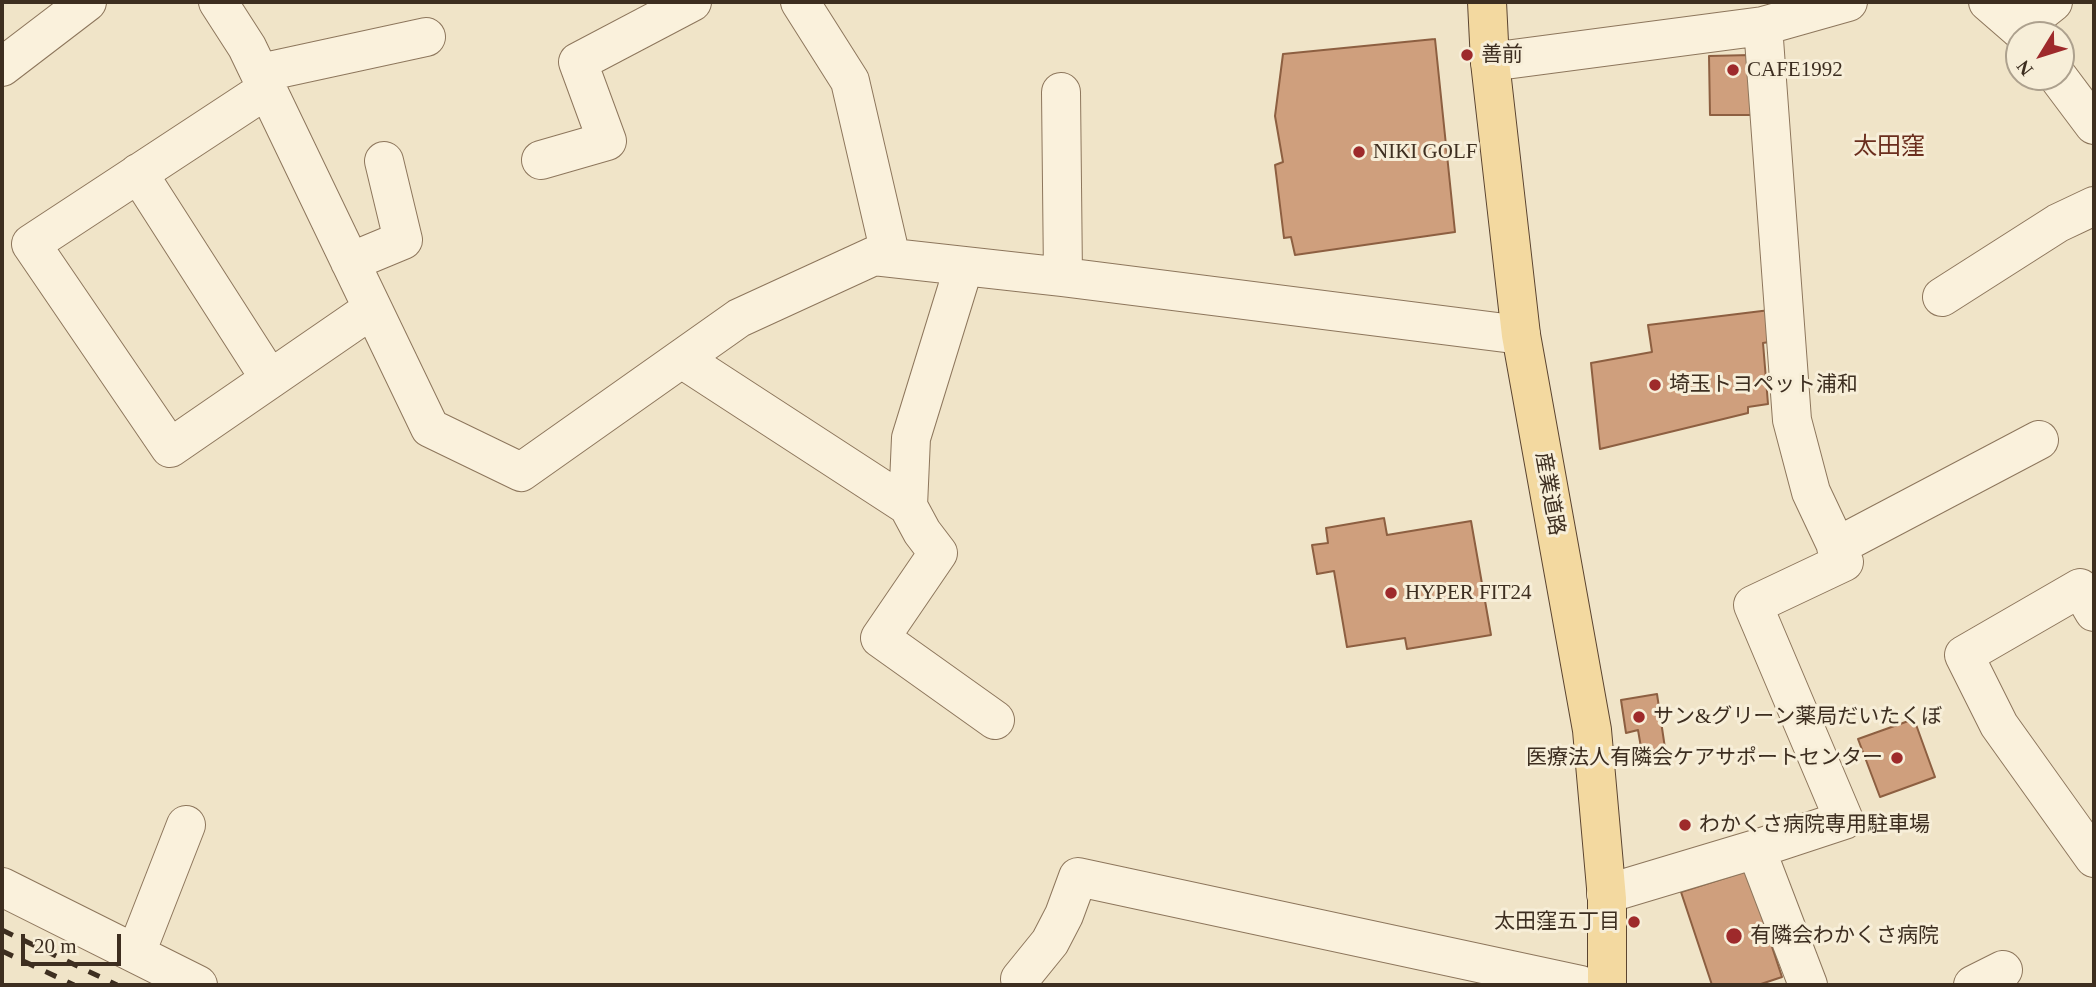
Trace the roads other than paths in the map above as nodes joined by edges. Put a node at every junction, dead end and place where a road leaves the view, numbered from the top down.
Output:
1 (87, 2) edge
2 (218, 2) edge
3 (692, 2) edge
4 (800, 2) edge
5 (1487, 2) edge
6 (1848, 2) edge
7 (1988, 2) edge
8 (2053, 2) edge
9 (2010, 21) edge
10 (2034, 21) edge
11 (1763, 26) junction
12 (426, 37) dead end
13 (1490, 62) junction
14 (2, 67) edge
15 (263, 81) junction
16 (2069, 91) edge
17 (1061, 92) dead end
18 (2094, 125) edge
19 (541, 160) dead end
20 (384, 161) dead end
21 (138, 173) junction
22 (2094, 206) edge
23 (891, 258) junction
24 (350, 262) junction
25 (964, 266) junction
26 (1063, 277) junction
27 (1942, 297) dead end
28 (372, 309) junction
29 (1521, 335) junction
30 (682, 359) junction
31 (270, 379) junction
32 (2039, 440) dead end
33 (908, 506) junction
34 (1836, 547) junction
35 (2094, 612) edge
36 (995, 720) dead end
37 (186, 825) dead end
38 (1756, 849) junction
39 (2094, 858) edge
40 (2, 887) edge
41 (1606, 894) junction
42 (136, 953) junction
43 (1428, 969) edge
44 (1020, 979) dead end
45 (198, 985) edge
46 (1581, 985) edge
47 (1607, 985) edge
48 (1808, 985) edge

1 - 14 street
2 - 15 street
3 - 19 street
4 - 23 street
5 - 13 main road, 産業道路
6 - 11 street
7 - 9 street
8 - 10 street
11 - 13 street
11 - 34 street
12 - 15 street
13 - 29 main road, 産業道路
15 - 21 street
15 - 24 street
16 - 18 street
17 - 26 street
20 - 24 street
21 - 31 street
21 - 31 street
22 - 27 street
23 - 25 street
23 - 30 street
24 - 28 street
25 - 26 street
25 - 33 street
26 - 29 street
28 - 30 street
28 - 31 street
29 - 41 main road, 産業道路
30 - 33 street
32 - 34 street
33 - 36 street
34 - 38 street
35 - 39 street
37 - 42 street
38 - 41 street
38 - 48 street
40 - 42 street
41 - 47 main road, 産業道路
42 - 45 street
43 - 44 street
43 - 46 street

